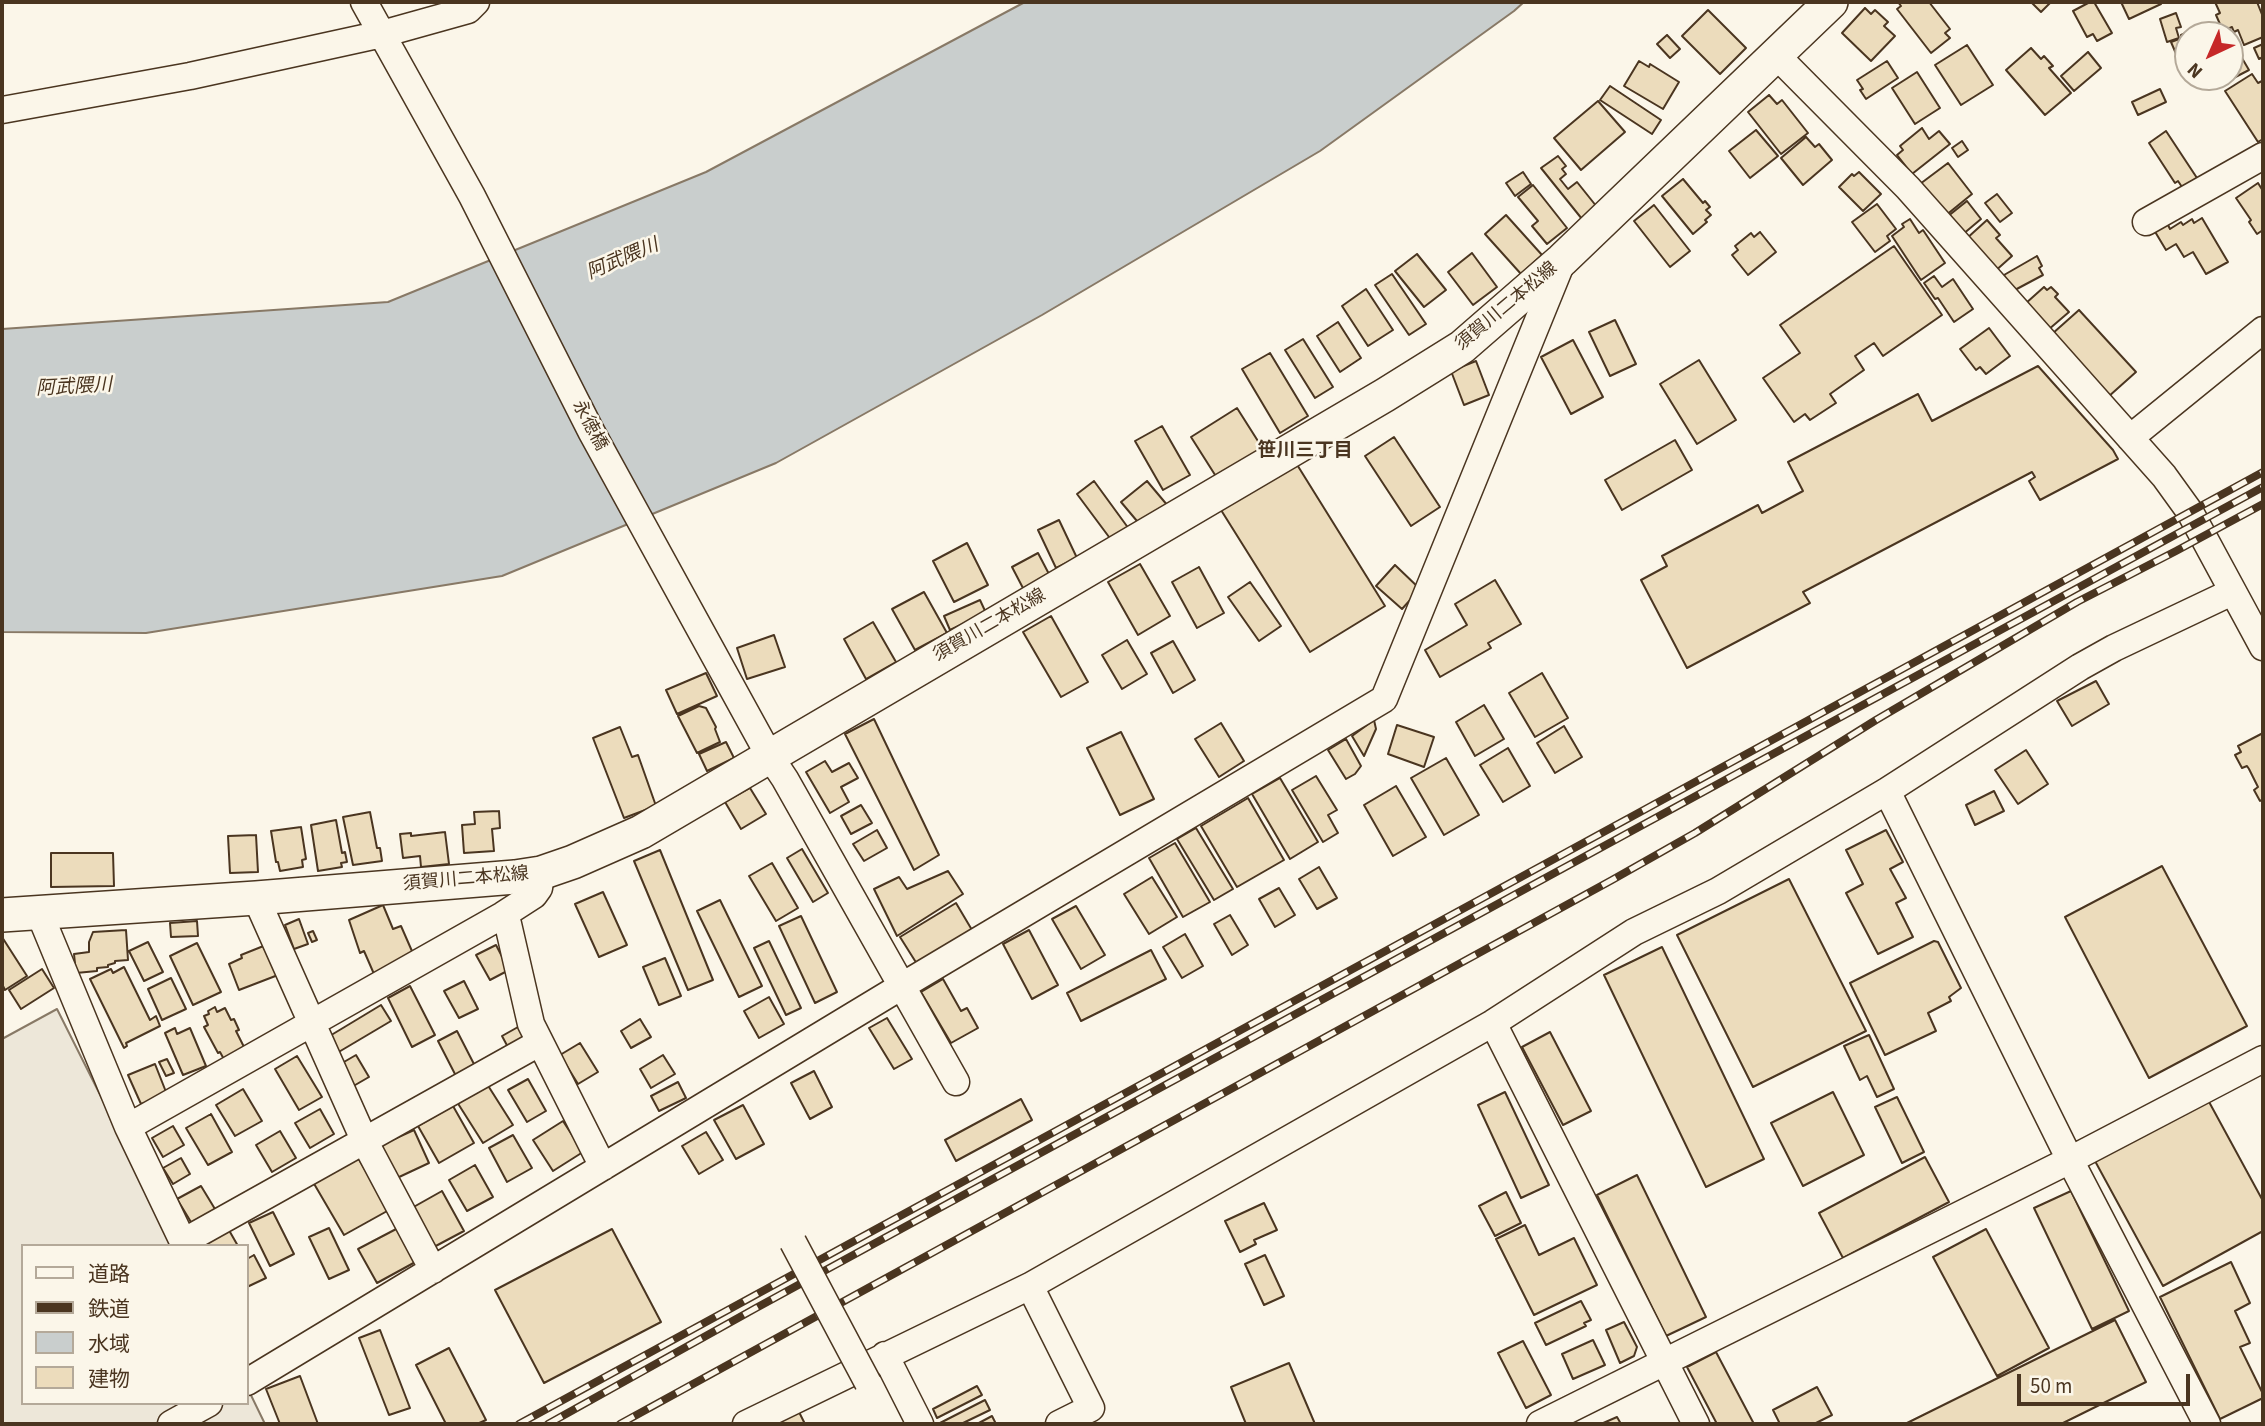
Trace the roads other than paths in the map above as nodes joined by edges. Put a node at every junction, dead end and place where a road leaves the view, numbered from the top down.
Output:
1 (364, 2) edge
2 (476, 2) edge
3 (1831, 2) edge
4 (382, 34) junction
5 (1775, 54) junction
6 (2, 110) edge
7 (2263, 156) edge
8 (2146, 222) dead end
9 (1562, 260) junction
10 (2263, 330) edge
11 (2130, 438) junction
12 (2232, 592) junction
13 (2263, 647) edge
14 (769, 755) junction
15 (1887, 790) junction
16 (541, 873) junction
17 (256, 898) junction
18 (40, 912) junction
19 (2, 915) edge
20 (503, 915) junction
21 (902, 986) junction
22 (313, 1023) junction
23 (1493, 1023) junction
24 (539, 1043) junction
25 (2263, 1059) edge
26 (956, 1082) dead end
27 (128, 1127) junction
28 (365, 1142) junction
29 (2070, 1160) junction
30 (603, 1167) junction
31 (793, 1242) dead end
32 (184, 1244) edge
33 (433, 1270) junction
34 (1030, 1286) junction
35 (885, 1355) junction
36 (1664, 1361) junction
37 (248, 1380) edge
38 (868, 1382) dead end
39 (205, 1405) edge
40 (1100, 1416) edge
41 (171, 1424) edge
42 (746, 1424) edge
43 (920, 1424) edge
44 (1059, 1424) edge
45 (1540, 1424) edge
46 (1696, 1424) edge
47 (2207, 1424) edge

1 - 4 street, 永徳橋
2 - 4 street
3 - 5 main road, 須賀川二本松線
4 - 6 street
4 - 14 street, 永徳橋
5 - 9 main road, 須賀川二本松線
5 - 11 street
7 - 8 street
9 - 14 main road, 須賀川二本松線
9 - 21 street
10 - 11 street
11 - 12 street
12 - 13 street
12 - 15 street
14 - 16 main road, 須賀川二本松線
14 - 21 street, 永徳橋
15 - 23 street
15 - 29 street
16 - 17 main road, 須賀川二本松線
16 - 20 street
17 - 18 main road, 須賀川二本松線
17 - 22 street
18 - 19 main road, 須賀川二本松線
18 - 27 street
20 - 22 street
20 - 24 street
21 - 26 street, 永徳橋
21 - 30 street
22 - 27 street
22 - 28 street
23 - 34 street
23 - 36 street
24 - 28 street
24 - 30 street
25 - 29 street
27 - 32 street
28 - 32 street
28 - 33 street
29 - 36 street
29 - 47 street
30 - 33 street
31 - 38 street, bridge
33 - 37 street
34 - 35 street
34 - 40 street
35 - 42 street
35 - 43 street
36 - 45 street
36 - 46 street
39 - 41 street
40 - 44 street

